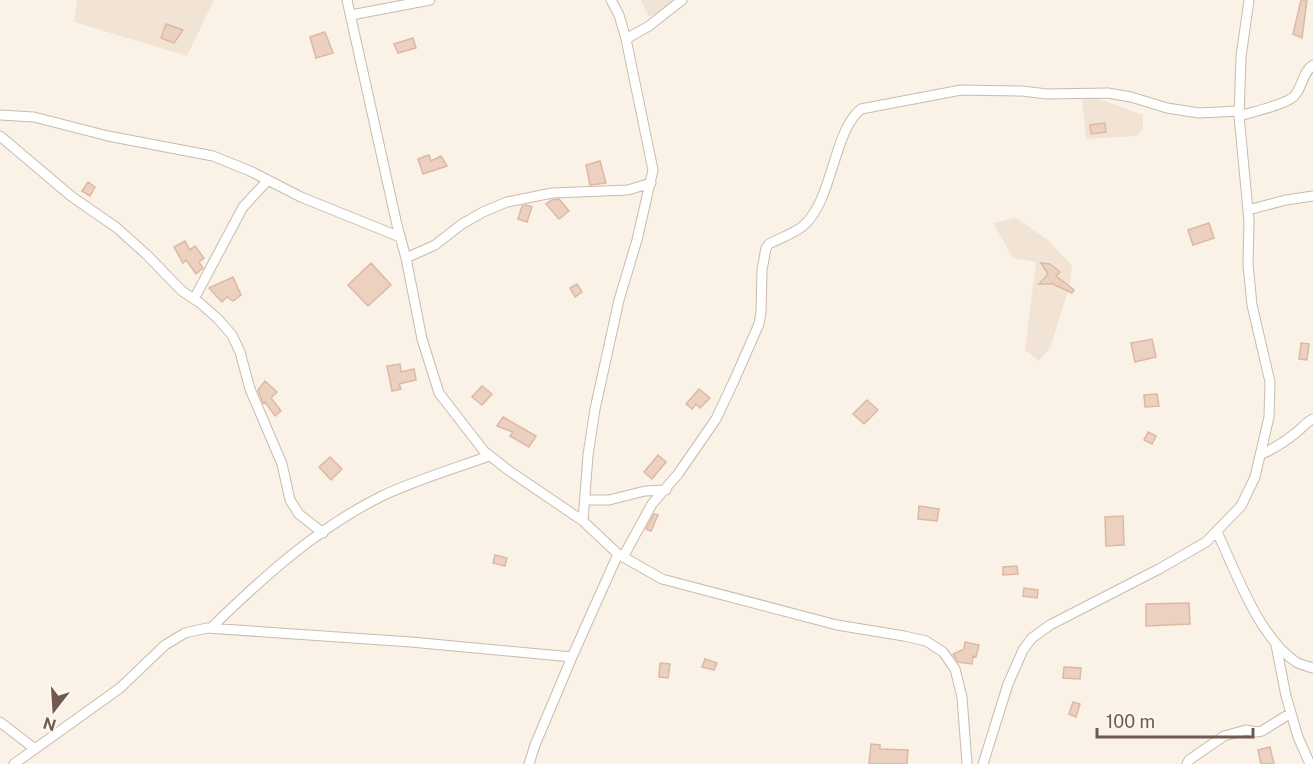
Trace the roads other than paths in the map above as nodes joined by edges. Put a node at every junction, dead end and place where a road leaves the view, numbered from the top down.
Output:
1 (347, 0) edge
2 (430, 0) edge
3 (611, 0) edge
4 (682, 0) edge
5 (1249, 0) edge
6 (351, 15) junction
7 (626, 39) junction
8 (1313, 65) edge
9 (1239, 113) junction
10 (0, 115) edge
11 (0, 136) edge
12 (268, 180) junction
13 (651, 183) junction
14 (1313, 196) edge
15 (1248, 210) junction
16 (400, 237) junction
17 (406, 258) junction
18 (194, 299) junction
19 (1313, 418) edge
20 (1262, 454) junction
21 (489, 456) junction
22 (666, 490) junction
23 (585, 500) junction
24 (583, 520) junction
25 (1217, 532) junction
26 (323, 533) junction
27 (620, 556) junction
28 (211, 628) junction
29 (1276, 645) junction
30 (572, 657) junction
31 (1313, 668) edge
32 (1291, 713) junction
33 (0, 722) edge
34 (35, 749) junction
35 (14, 764) edge
36 (529, 764) edge
37 (967, 764) edge
38 (983, 764) edge
39 (1186, 764) edge
40 (1310, 764) edge

1 - 6 street
2 - 6 street
3 - 7 street
4 - 7 street
5 - 9 street
6 - 16 street
7 - 13 street
8 - 9 street
9 - 15 street
9 - 22 street
10 - 12 street
11 - 18 street
12 - 16 street
12 - 18 street
13 - 17 street
13 - 23 street
14 - 15 street
15 - 20 street
16 - 17 street
17 - 21 street
18 - 26 street
19 - 20 street
20 - 25 street
21 - 24 street
21 - 26 street
22 - 23 street
22 - 27 street
23 - 24 street
24 - 27 street
25 - 29 street
25 - 38 street
26 - 28 street
27 - 30 street
27 - 37 street
28 - 30 street
28 - 34 street
29 - 31 street
29 - 32 street
30 - 36 street
32 - 39 street
32 - 40 street
33 - 34 street
34 - 35 street

